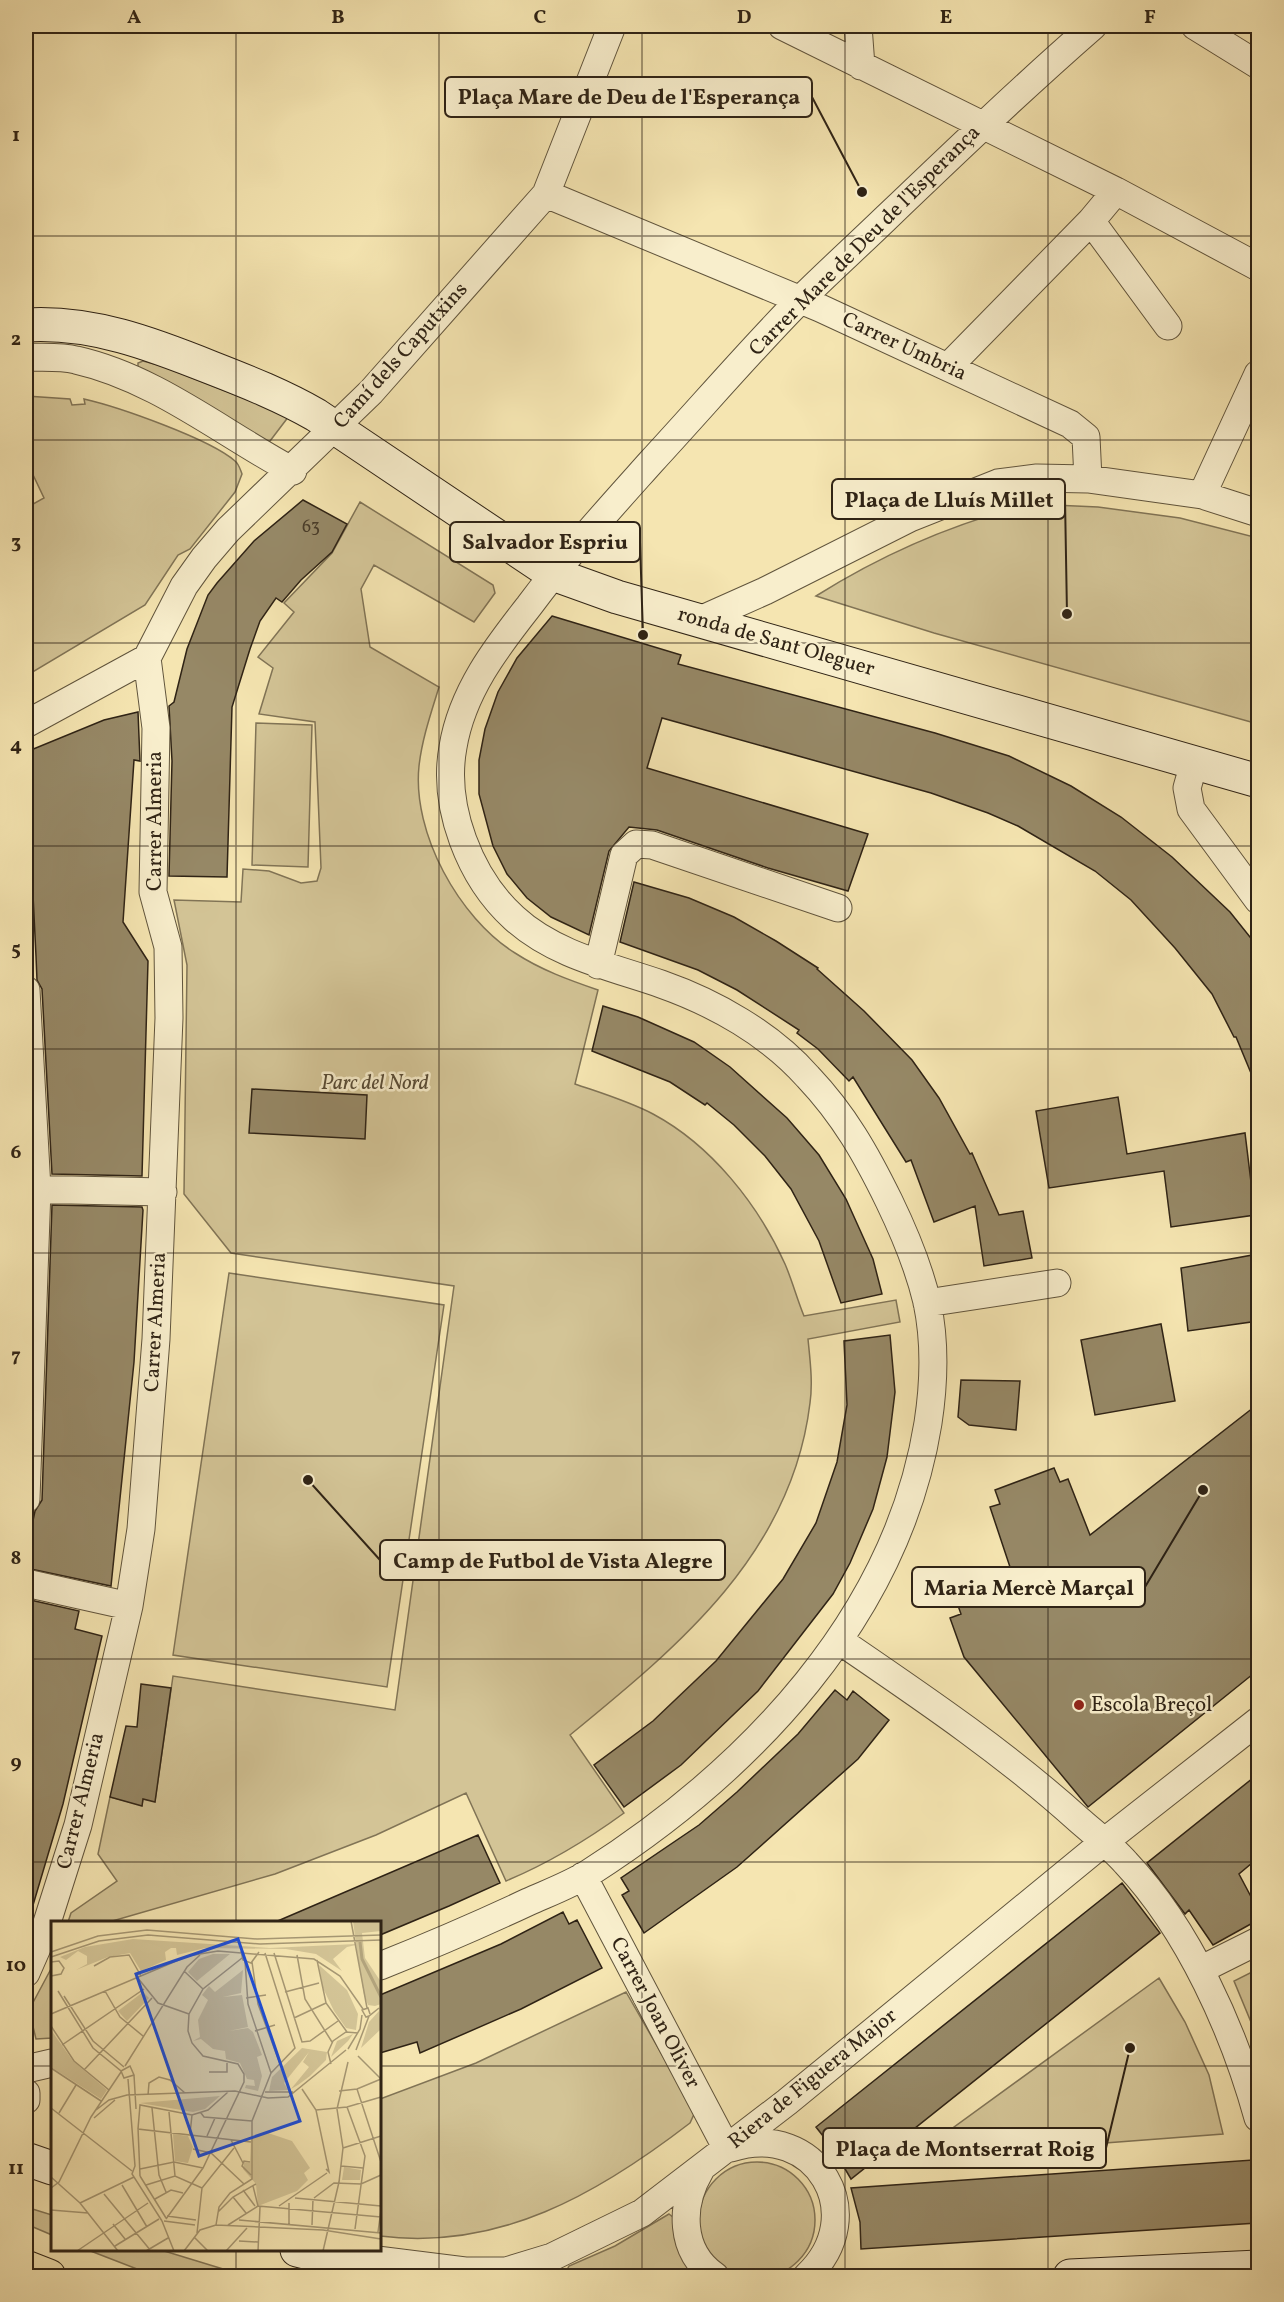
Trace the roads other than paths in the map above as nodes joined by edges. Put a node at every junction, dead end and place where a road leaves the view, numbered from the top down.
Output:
1 (612, 26) edge
2 (782, 26) edge
3 (858, 26) edge
4 (1093, 26) edge
5 (1195, 26) edge
6 (1258, 65) edge
7 (861, 66) junction
8 (982, 126) junction
9 (1116, 191) junction
10 (546, 194) junction
11 (1091, 220) junction
12 (1258, 267) edge
13 (800, 300) junction
14 (26, 325) edge
15 (1168, 326) dead end
16 (26, 357) edge
17 (948, 367) junction
18 (1258, 374) edge
19 (334, 429) junction
20 (293, 471) junction
21 (1088, 480) junction
22 (1202, 495) junction
23 (1258, 513) edge
24 (553, 574) junction
25 (700, 620) junction
26 (147, 658) junction
27 (26, 724) edge
28 (1194, 763) junction
29 (1258, 782) edge
30 (1258, 900) edge
31 (838, 908) dead end
32 (598, 965) junction
33 (26, 990) edge
34 (31, 1189) edge
35 (163, 1192) junction
36 (1057, 1283) dead end
37 (927, 1303) junction
38 (26, 1499) edge
39 (26, 1583) edge
40 (129, 1606) junction
41 (840, 1641) junction
42 (1258, 1721) edge
43 (1104, 1842) junction
44 (583, 1876) junction
45 (1258, 1941) edge
46 (381, 1966) edge
47 (1200, 1970) junction
48 (26, 1973) edge
49 (51, 2063) edge
50 (26, 2069) edge
51 (26, 2093) edge
52 (26, 2100) edge
53 (1257, 2106) edge
54 (727, 2149) junction
55 (26, 2159) edge
56 (702, 2167) junction
57 (51, 2168) edge
58 (303, 2251) edge
59 (307, 2251) edge
60 (26, 2267) edge
61 (1246, 2270) edge
62 (49, 2277) edge
63 (401, 2277) edge
64 (715, 2277) edge
65 (807, 2277) edge
66 (1070, 2277) edge

1 - 10 street, Camí dels Caputxins
2 - 7 street
3 - 7 street
4 - 8 street, Carrer Mare de Deu de l'Esperança
5 - 6 street
7 - 8 street
8 - 9 street
8 - 13 street, Carrer Mare de Deu de l'Esperança
9 - 11 street
9 - 12 street
10 - 13 street, Carrer Umbria
10 - 19 street, Camí dels Caputxins
11 - 15 street
11 - 17 street
13 - 17 street, Carrer Umbria
13 - 24 street, Carrer Mare de Deu de l'Esperança
14 - 19 street, ronda de Sant Oleguer
16 - 20 street
17 - 21 street, Carrer Umbria
18 - 22 street
19 - 20 street, Camí dels Caputxins
19 - 24 street, ronda de Sant Oleguer
20 - 26 street, Camí dels Caputxins
21 - 22 street
21 - 25 street
22 - 23 street
24 - 25 street, ronda de Sant Oleguer
24 - 32 street, Carrer Mare de Deu de l'Esperança
25 - 28 street, ronda de Sant Oleguer
26 - 27 street
26 - 35 street, Carrer Almeria
28 - 29 street, ronda de Sant Oleguer
28 - 30 street
31 - 32 street
32 - 37 street, Carrer Mare de Deu de l'Esperança
33 - 34 street
34 - 35 street
34 - 38 street
35 - 40 street, Carrer Almeria
36 - 37 street
37 - 41 street, Carrer Mare de Deu de l'Esperança
39 - 40 street
40 - 48 street, Carrer Almeria
41 - 43 street
41 - 44 street, Carrer Mare de Deu de l'Esperança
42 - 43 street, Riera de Figuera Major
43 - 47 street
43 - 54 street, Riera de Figuera Major
44 - 46 street, Carrer Mare de Deu de l'Esperança
44 - 54 street, Carrer Joan Oliver
45 - 47 street
47 - 53 street
49 - 50 street
51 - 52 street
54 - 56 street, Riera de Figuera Major
54 - 65 street
55 - 57 street
56 - 59 street, Riera de Figuera Major
56 - 64 street
58 - 63 street
60 - 62 highway
61 - 66 street

